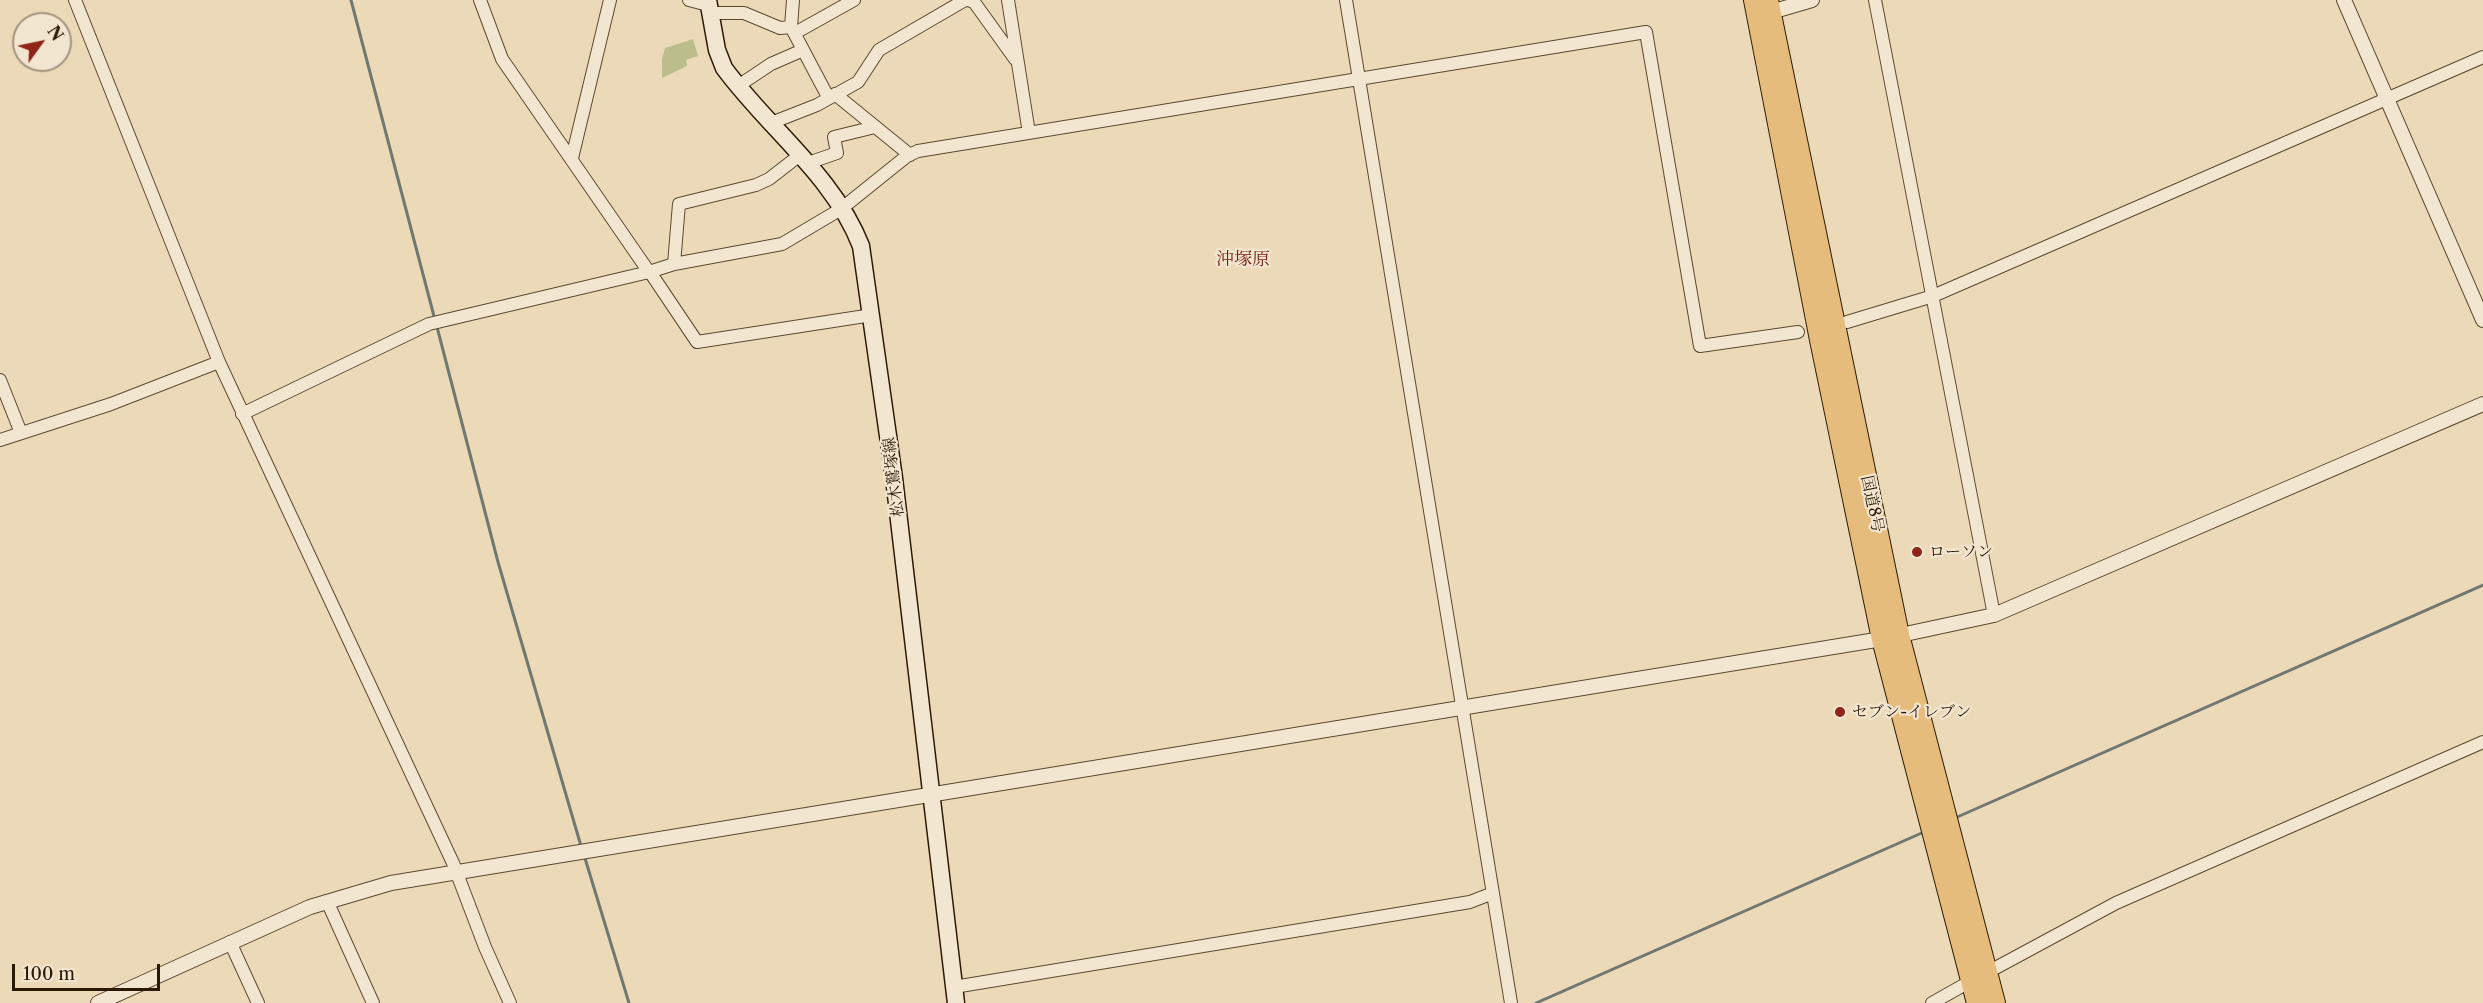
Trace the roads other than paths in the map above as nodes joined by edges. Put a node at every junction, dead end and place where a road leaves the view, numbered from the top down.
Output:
1 (75, 0) edge
2 (480, 0) edge
3 (610, 0) edge
4 (689, 0) edge
5 (793, 0) edge
6 (854, 0) edge
7 (1008, 0) edge
8 (1346, 0) edge
9 (1754, 0) edge
10 (1812, 0) edge
11 (1875, 0) edge
12 (2344, 0) edge
13 (962, 1) edge
14 (837, 4) edge
15 (708, 6) edge
16 (1770, 6) edge
17 (793, 30) junction
18 (803, 50) junction
19 (2483, 57) edge
20 (1016, 60) junction
21 (1359, 79) junction
22 (738, 86) junction
23 (832, 96) junction
24 (2387, 99) junction
25 (771, 123) junction
26 (875, 127) junction
27 (1029, 133) junction
28 (910, 155) junction
29 (572, 158) junction
30 (804, 159) junction
31 (841, 209) junction
32 (674, 264) junction
33 (649, 272) junction
34 (1933, 296) junction
35 (872, 315) junction
36 (2483, 320) edge
37 (1847, 322) dead end
38 (1798, 332) dead end
39 (219, 362) junction
40 (0, 380) edge
41 (2483, 404) edge
42 (242, 414) junction
43 (21, 432) junction
44 (0, 440) edge
45 (1994, 615) junction
46 (1890, 637) junction
47 (1462, 708) junction
48 (2483, 742) edge
49 (930, 794) junction
50 (456, 871) junction
51 (1493, 894) junction
52 (327, 901) junction
53 (230, 942) junction
54 (1979, 977) junction
55 (955, 995) edge
56 (98, 1003) edge
57 (258, 1003) edge
58 (373, 1003) edge
59 (510, 1003) edge
60 (1511, 1003) edge
61 (1932, 1003) edge
62 (1977, 1003) edge
63 (1995, 1003) edge

1 - 39 street
2 - 29 street
3 - 29 street
4 - 15 street
5 - 17 street
6 - 14 street
7 - 20 street
8 - 21 street
9 - 46 highway, 国道8号
10 - 16 street
11 - 34 street
12 - 24 street
13 - 20 street
13 - 23 street
14 - 17 street
15 - 17 street
15 - 22 main road, 松木鷲塚線
16 - 46 highway, 国道8号
17 - 18 street
18 - 22 street
18 - 23 street
19 - 24 street
20 - 27 street
21 - 27 street
21 - 38 street
21 - 47 street
22 - 25 main road, 松木鷲塚線
23 - 25 street
23 - 26 street
24 - 34 street
24 - 36 street
25 - 30 main road, 松木鷲塚線
26 - 28 street
26 - 30 street
27 - 28 street
28 - 31 street
29 - 33 street
30 - 31 main road, 松木鷲塚線
30 - 32 street
31 - 32 street
31 - 35 main road, 松木鷲塚線
32 - 33 street
33 - 35 street
33 - 42 street
34 - 37 street
34 - 45 street
35 - 49 main road, 松木鷲塚線
39 - 42 street
39 - 43 street
40 - 43 street
41 - 45 street
42 - 50 street
43 - 44 street
45 - 46 street
46 - 47 street
46 - 54 highway, 国道8号
47 - 49 street
47 - 51 street
48 - 54 street
49 - 50 street
49 - 55 main road, 松木鷲塚線
50 - 52 street
50 - 59 street
51 - 55 street
51 - 60 street
52 - 53 street
52 - 58 street
53 - 56 street
53 - 57 street
54 - 61 street
54 - 62 highway, 国道8号
54 - 63 highway, 国道8号

